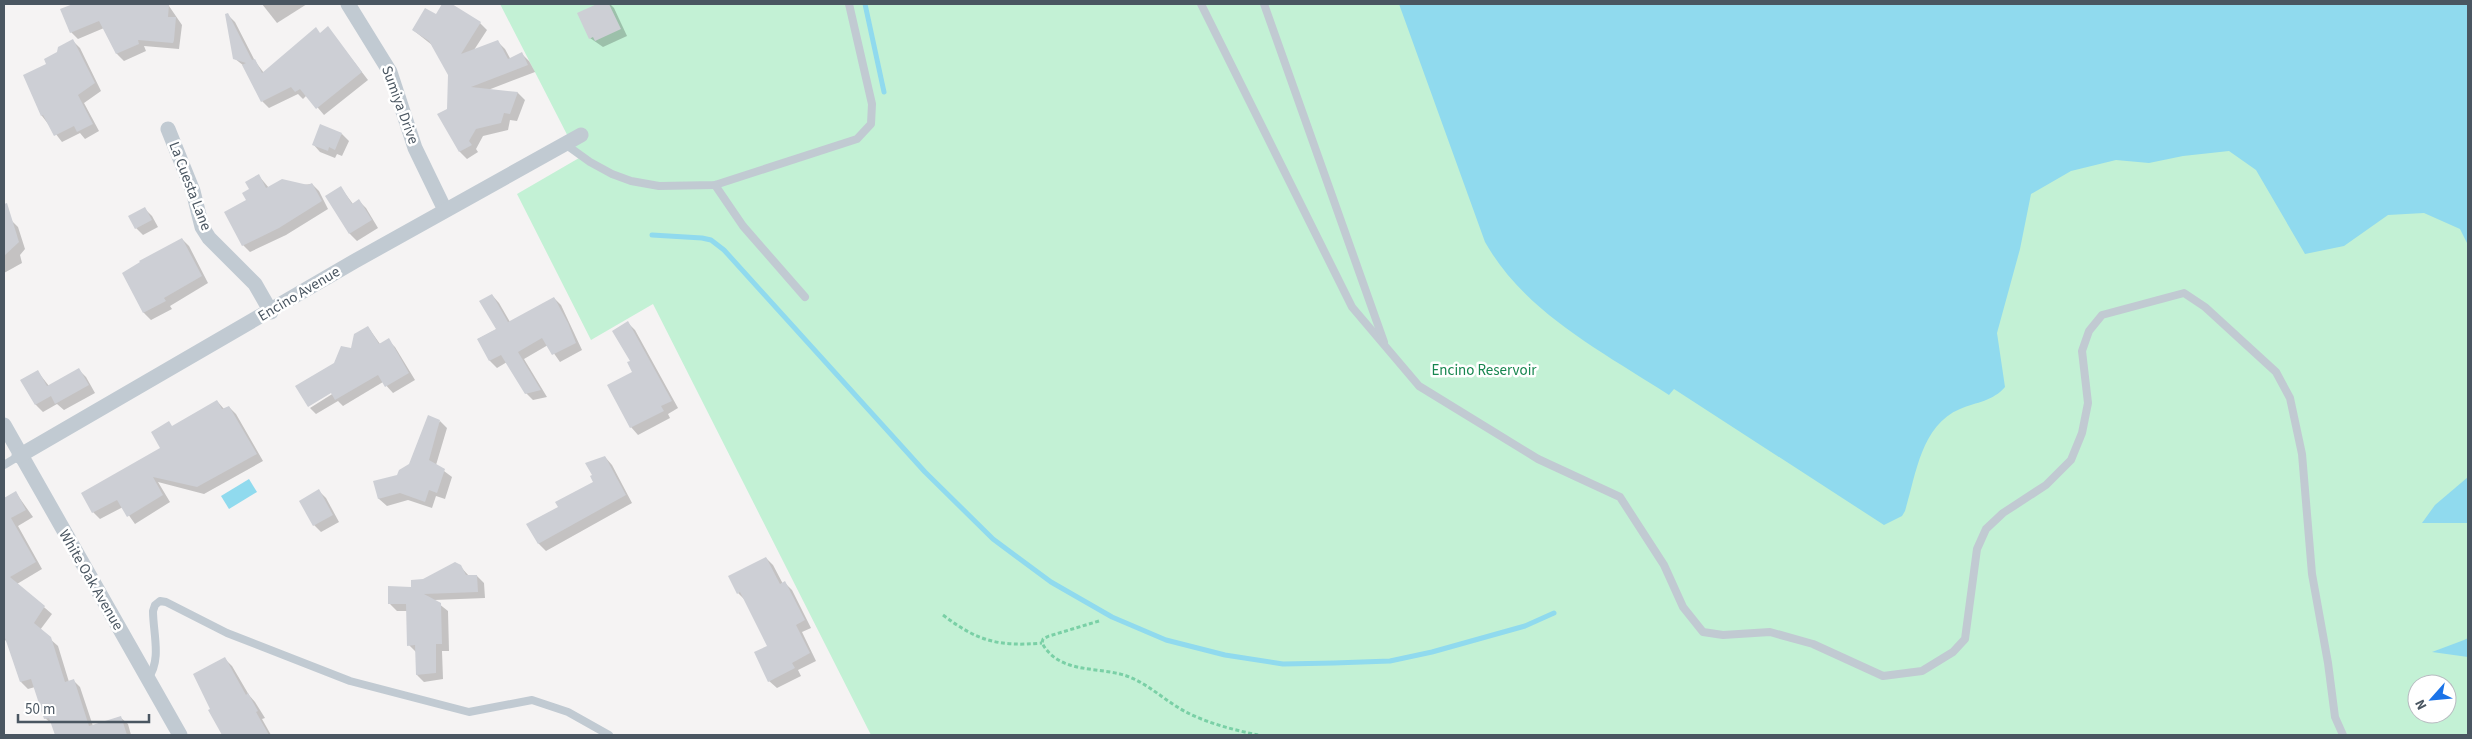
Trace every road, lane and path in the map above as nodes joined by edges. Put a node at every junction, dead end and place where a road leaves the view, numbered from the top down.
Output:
1 (348, 4) edge
2 (849, 4) edge
3 (1201, 4) edge
4 (1264, 4) edge
5 (168, 128) dead end
6 (581, 135) dead end
7 (565, 144) junction
8 (714, 185) junction
9 (445, 210) junction
10 (805, 297) dead end
11 (271, 312) junction
12 (1387, 348) junction
13 (4, 425) edge
14 (19, 456) junction
15 (4, 465) edge
16 (943, 615) dead end
17 (1099, 621) dead end
18 (1042, 643) junction
19 (147, 679) junction
20 (180, 735) edge
21 (609, 735) edge
22 (1258, 735) edge
23 (2343, 735) edge

1 - 9 street, Sumiya Drive
2 - 8 lane
3 - 12 lane
4 - 12 lane
5 - 11 street, La Cuesta Lane
6 - 7 street, Encino Avenue
7 - 8 lane
7 - 9 street, Encino Avenue
8 - 10 lane
9 - 11 street, Encino Avenue
11 - 14 street, Encino Avenue
12 - 23 lane
13 - 14 street, White Oak Avenue
14 - 15 lane
14 - 19 street, White Oak Avenue
16 - 18 path
17 - 18 path
18 - 22 path
19 - 20 street, White Oak Avenue
19 - 21 lane

